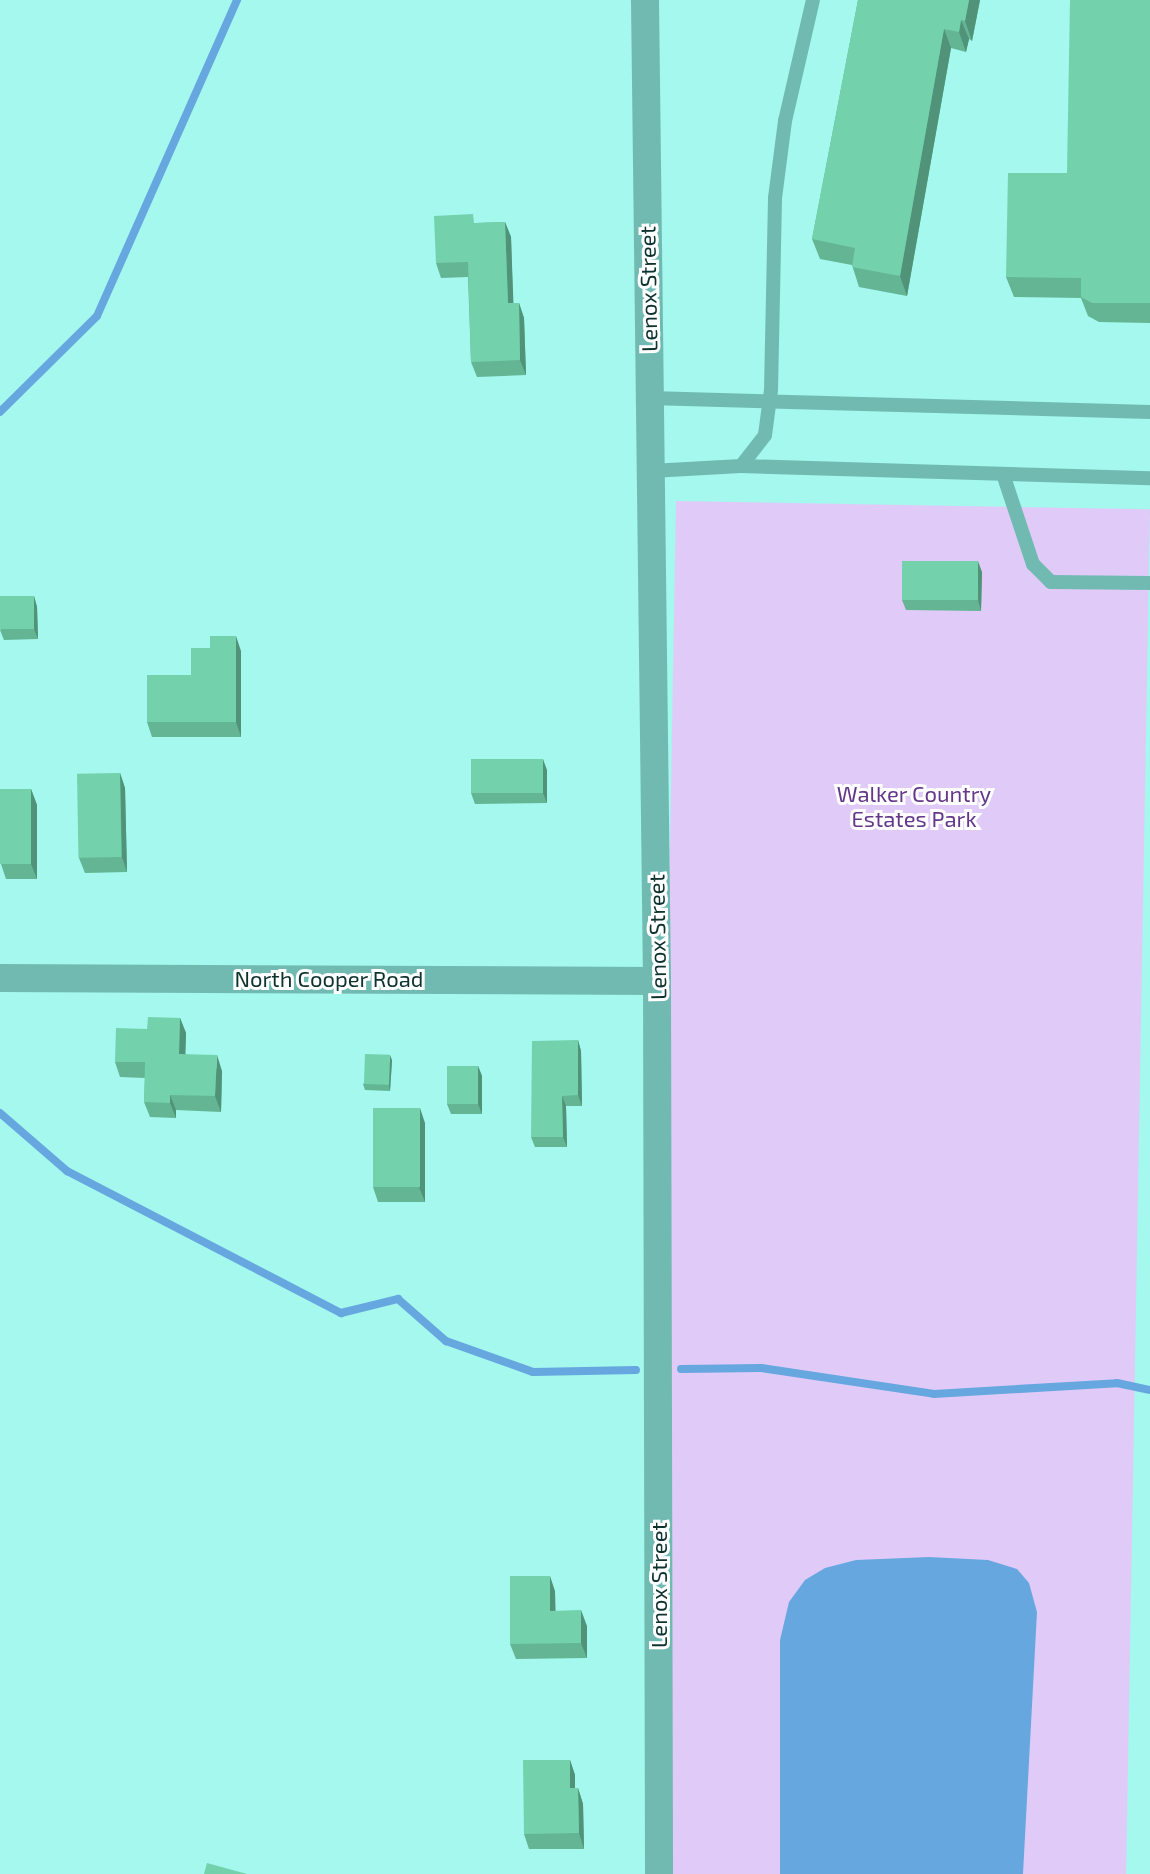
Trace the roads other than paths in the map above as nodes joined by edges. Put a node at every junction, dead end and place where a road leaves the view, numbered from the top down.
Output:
1 (645, 0) edge
2 (813, 0) edge
3 (650, 398) junction
4 (769, 401) junction
5 (1150, 412) edge
6 (741, 466) junction
7 (651, 471) junction
8 (1003, 474) junction
9 (1150, 478) edge
10 (1150, 583) edge
11 (0, 978) edge
12 (657, 981) junction
13 (659, 1874) edge

1 - 3 street, Lenox Street
2 - 4 lane
3 - 4 lane
3 - 7 street, Lenox Street
4 - 5 lane
4 - 6 lane
6 - 7 lane
6 - 8 lane
7 - 12 street, Lenox Street
8 - 9 lane
8 - 10 lane
11 - 12 street, North Cooper Road
12 - 13 street, Lenox Street

